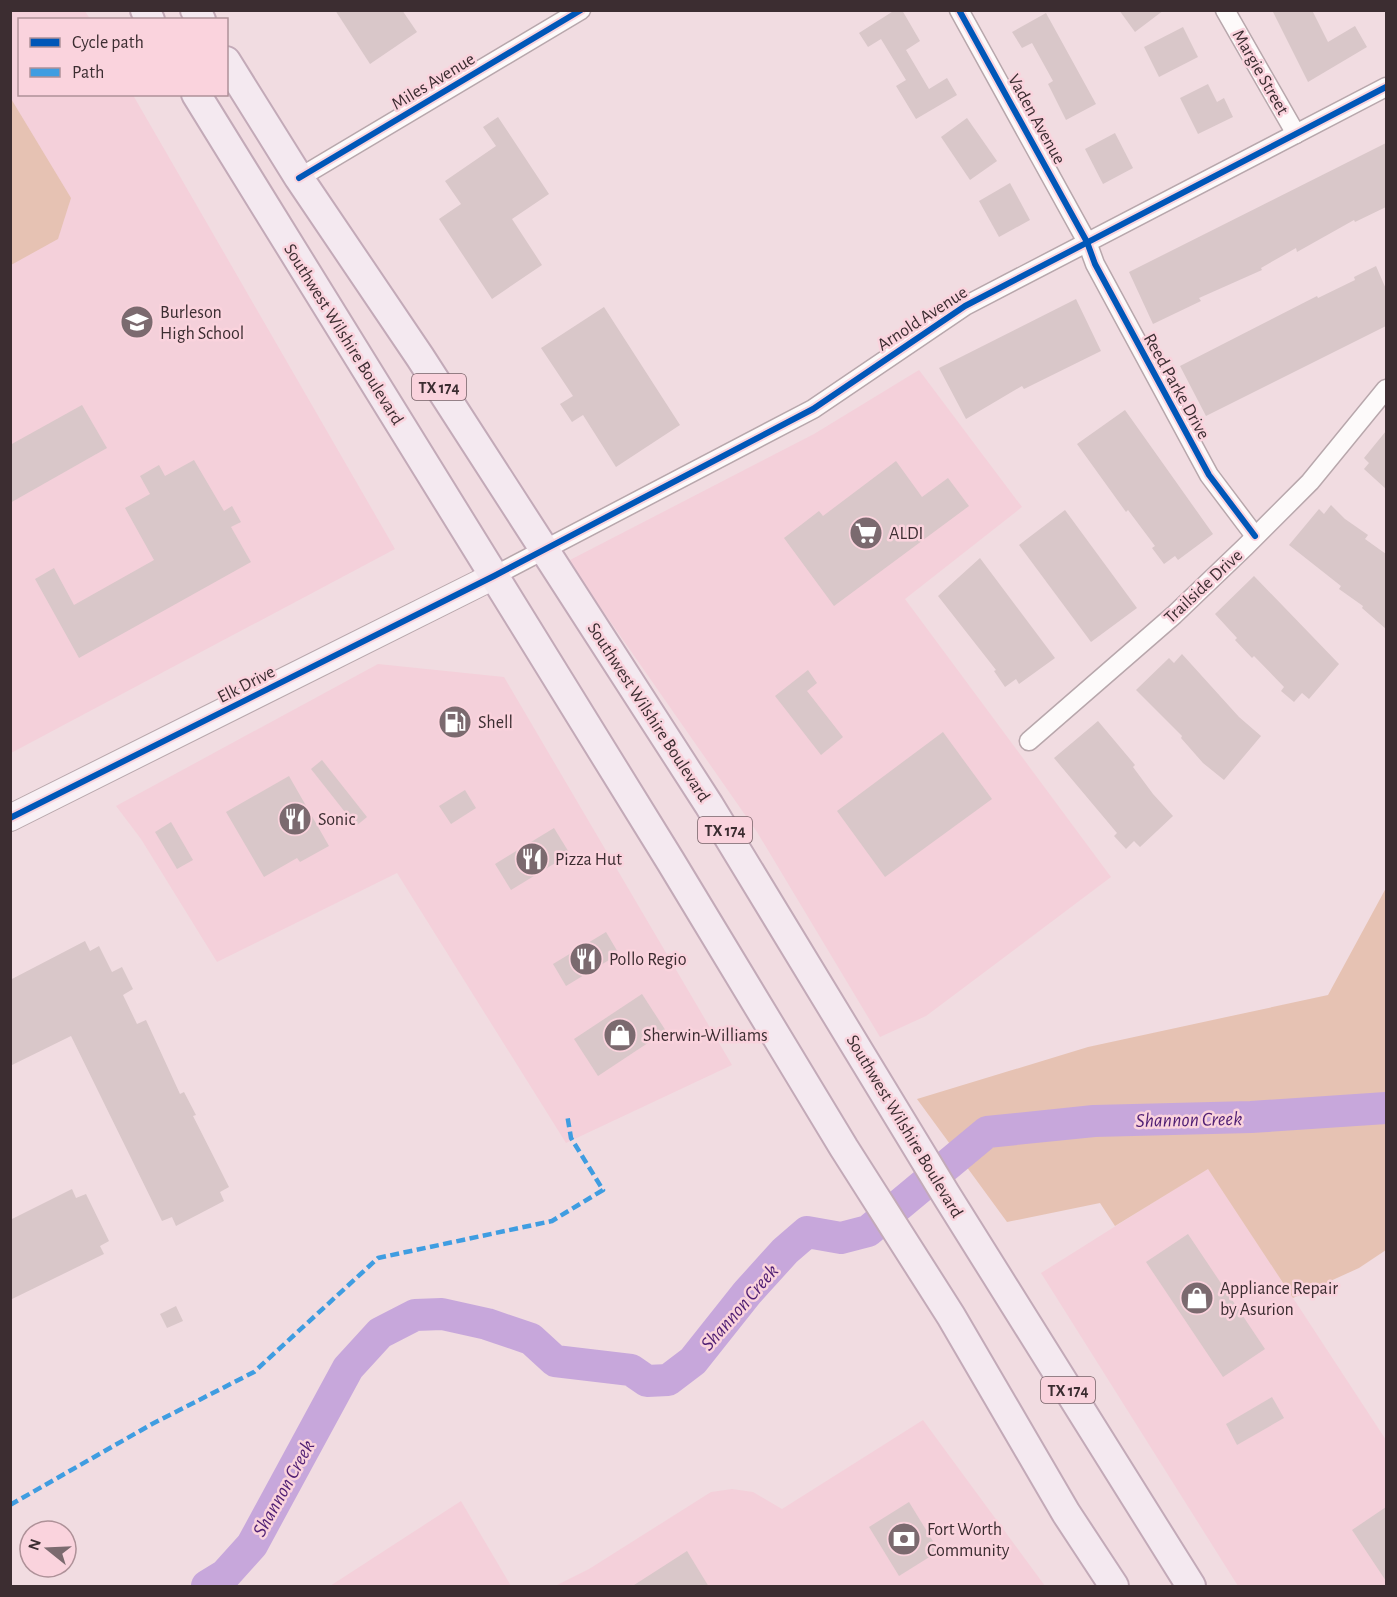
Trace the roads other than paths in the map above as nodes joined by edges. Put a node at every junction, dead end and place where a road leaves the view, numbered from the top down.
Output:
1 (581, 10) edge
2 (959, 10) edge
3 (1225, 10) edge
4 (228, 64) edge
5 (1386, 87) edge
6 (197, 96) edge
7 (1296, 134) junction
8 (299, 178) junction
9 (1087, 242) junction
10 (1386, 389) edge
11 (1255, 536) junction
12 (542, 549) junction
13 (494, 576) junction
14 (1029, 741) dead end
15 (10, 818) edge
16 (1114, 1587) edge
17 (1191, 1587) edge

1 - 8 street, Miles Avenue
2 - 9 street, Vaden Avenue
3 - 7 street, Margie Street
4 - 8 main road, Southwest Wilshire Boulevard / TX 174
5 - 7 street, Arnold Avenue
6 - 13 main road, Southwest Wilshire Boulevard / TX 174
7 - 9 street, Arnold Avenue
8 - 12 main road, Southwest Wilshire Boulevard / TX 174
9 - 11 street, Reed Parke Drive
9 - 12 street, Arnold Avenue
10 - 11 street, Trailside Drive
11 - 14 street, Trailside Drive
12 - 13 street, Arnold Avenue
12 - 17 main road, Southwest Wilshire Boulevard / TX 174
13 - 15 street, Elk Drive
13 - 16 main road, Southwest Wilshire Boulevard / TX 174

